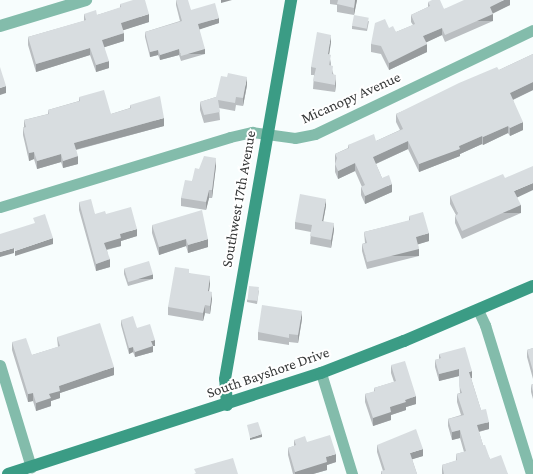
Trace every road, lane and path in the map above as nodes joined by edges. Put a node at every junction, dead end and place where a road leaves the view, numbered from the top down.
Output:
1 (86, 0) edge
2 (291, 0) edge
3 (0, 26) edge
4 (533, 30) edge
5 (267, 134) junction
6 (0, 207) edge
7 (533, 286) edge
8 (478, 310) junction
9 (0, 365) edge
10 (321, 373) junction
11 (226, 405) junction
12 (31, 467) junction
13 (8, 474) edge
14 (352, 474) edge
15 (531, 474) edge

1 - 3 street
2 - 5 main road, Southwest 17th Avenue
4 - 5 street, Micanopy Avenue
5 - 6 street, Micanopy Avenue
5 - 11 main road, Southwest 17th Avenue
7 - 8 main road, South Bayshore Drive
8 - 10 main road, South Bayshore Drive
8 - 15 street
9 - 12 street
10 - 11 main road, South Bayshore Drive
10 - 14 street
11 - 12 main road, South Bayshore Drive
12 - 13 main road, South Bayshore Drive

